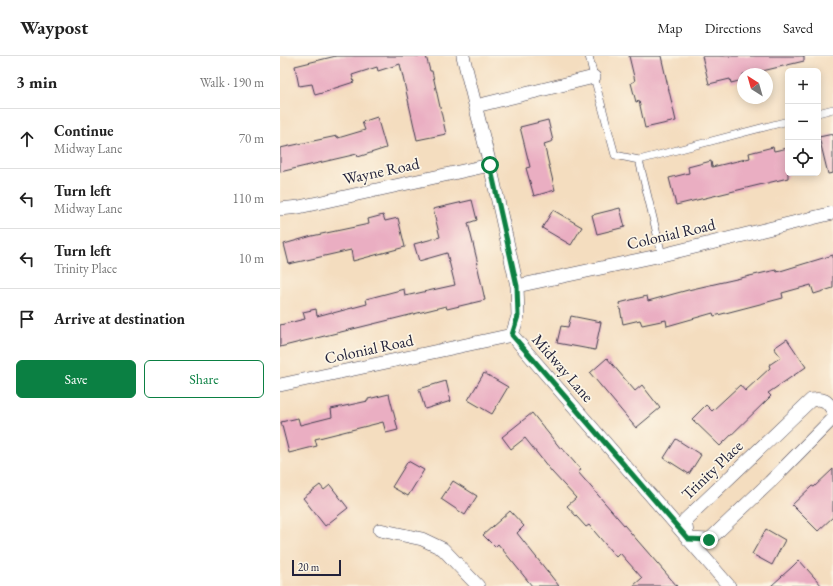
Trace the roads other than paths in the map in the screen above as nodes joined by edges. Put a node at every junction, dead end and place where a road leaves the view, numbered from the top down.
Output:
1 (463, 56) edge
2 (589, 56) edge
3 (594, 77) junction
4 (476, 106) junction
5 (833, 109) edge
6 (821, 112) edge
7 (785, 122) edge
8 (639, 160) junction
9 (490, 165) junction
10 (280, 210) edge
11 (833, 213) edge
12 (662, 255) junction
13 (517, 286) junction
14 (512, 335) junction
15 (280, 385) edge
16 (833, 411) edge
17 (833, 418) edge
18 (380, 530) dead end
19 (688, 539) junction
20 (478, 586) edge
21 (729, 586) edge

1 - 4 street, Midway Lane
2 - 3 lane
3 - 4 street
3 - 8 lane
4 - 9 street, Midway Lane
5 - 6 lane
7 - 8 lane
8 - 12 lane
9 - 10 street, Wayne Road
9 - 13 street, Midway Lane
11 - 12 street, Colonial Road
12 - 13 street, Colonial Road
13 - 14 street, Midway Lane
14 - 15 street, Colonial Road
14 - 19 street, Midway Lane
16 - 19 street, Trinity Place
17 - 19 street
18 - 20 street
19 - 21 street, Midway Lane

